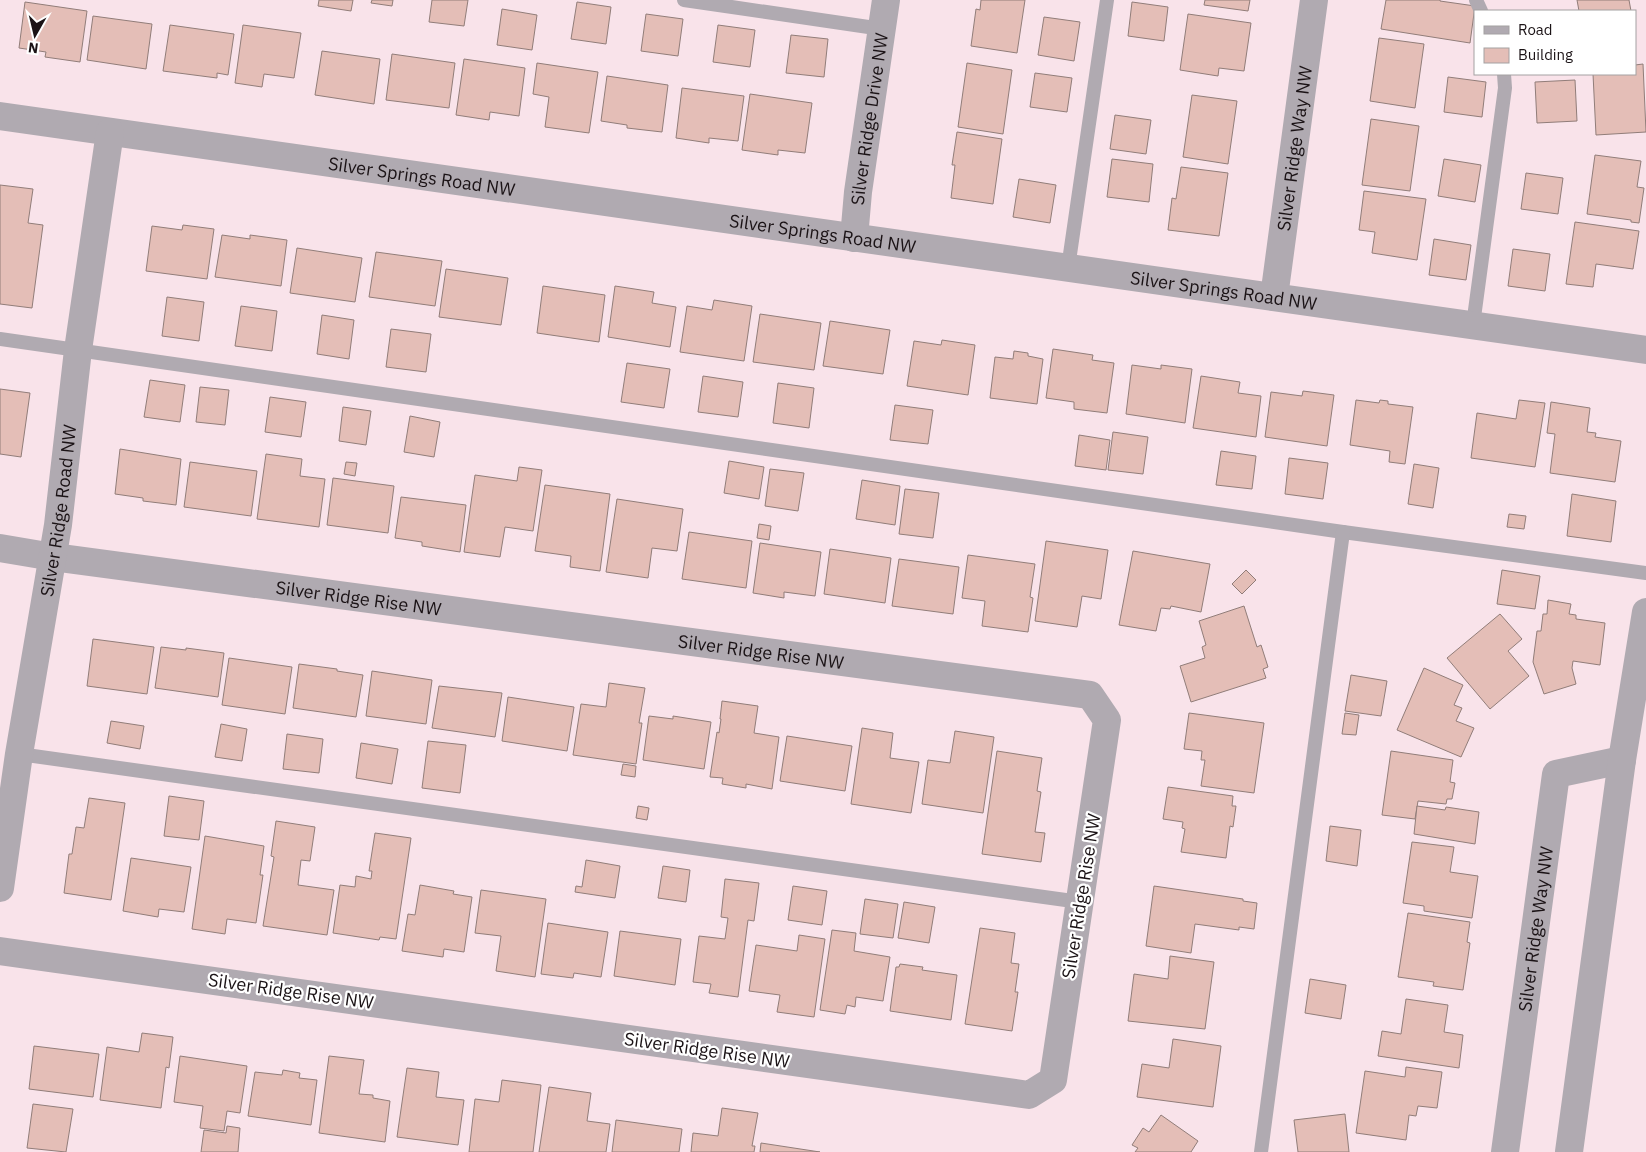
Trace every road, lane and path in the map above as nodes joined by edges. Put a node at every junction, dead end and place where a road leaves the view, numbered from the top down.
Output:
1 (684, 0) edge
2 (886, 0) edge
3 (1107, 0) edge
4 (1314, 0) edge
5 (882, 29) junction
6 (1504, 75) edge
7 (0, 116) edge
8 (110, 132) junction
9 (854, 238) junction
10 (1068, 268) junction
11 (1274, 298) junction
12 (1473, 326) junction
13 (0, 339) edge
14 (78, 350) junction
15 (1646, 350) edge
16 (1344, 532) junction
17 (0, 548) edge
18 (53, 557) junction
19 (1646, 572) edge
20 (1646, 612) edge
21 (19, 754) junction
22 (1622, 760) junction
23 (0, 888) edge
24 (1080, 902) junction
25 (0, 950) edge
26 (1261, 1152) edge
27 (1505, 1152) edge
28 (1569, 1152) edge

1 - 5 lane
2 - 5 street, Silver Ridge Drive NW
3 - 10 lane
4 - 11 street, Silver Ridge Way NW
5 - 9 street, Silver Ridge Drive NW
6 - 12 lane
7 - 8 street, Silver Springs Road NW
8 - 9 street, Silver Springs Road NW
8 - 14 street, Silver Ridge Road NW
9 - 10 street, Silver Springs Road NW
10 - 11 street, Silver Springs Road NW
11 - 12 street, Silver Springs Road NW
12 - 15 street, Silver Springs Road NW
13 - 14 lane
14 - 16 lane
14 - 18 street, Silver Ridge Road NW
16 - 19 lane
16 - 26 lane
17 - 18 street, Silver Ridge Rise NW
18 - 21 street, Silver Ridge Road NW
18 - 24 street, Silver Ridge Rise NW
20 - 22 street
21 - 23 street, Silver Ridge Road NW
21 - 24 lane
22 - 27 street, Silver Ridge Way NW
22 - 28 street
24 - 25 street, Silver Ridge Rise NW

